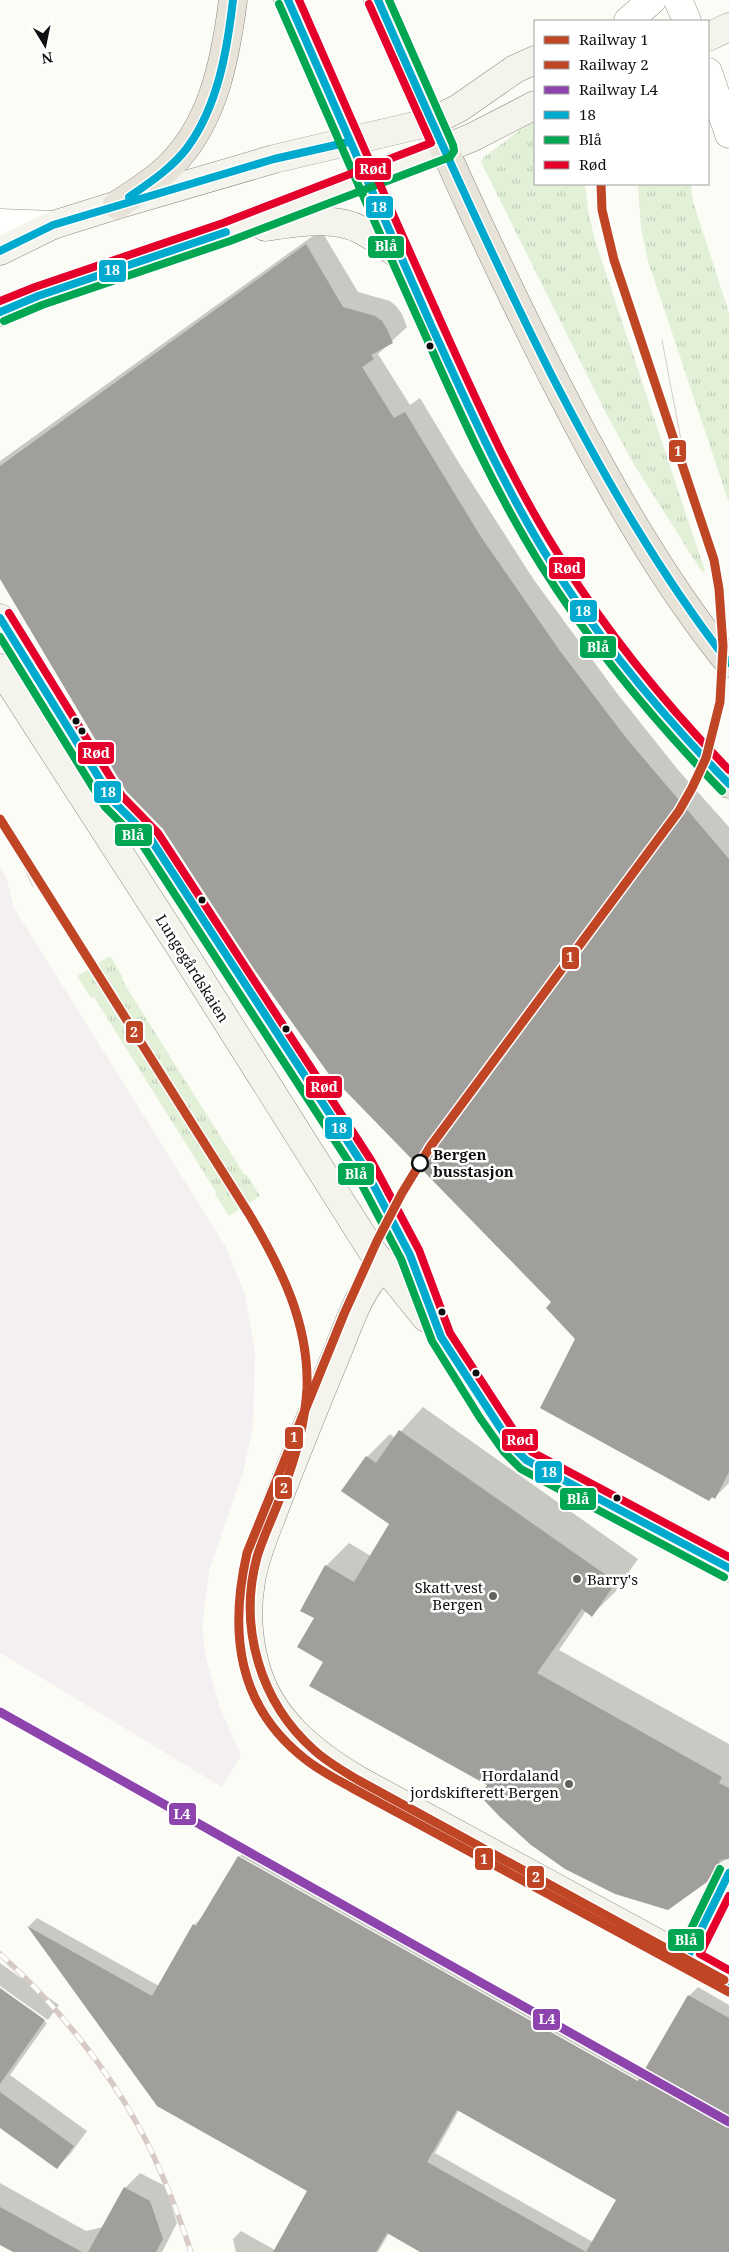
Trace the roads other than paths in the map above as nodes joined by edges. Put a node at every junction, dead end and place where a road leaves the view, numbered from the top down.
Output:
1 (232, 0) edge
2 (288, 0) edge
3 (378, 0) edge
4 (652, 0) edge
5 (678, 0) edge
6 (629, 20) edge
7 (687, 20) edge
8 (729, 27) edge
9 (709, 37) edge
10 (534, 60) edge
11 (709, 75) edge
12 (534, 106) edge
13 (431, 122) junction
14 (729, 134) edge
15 (349, 142) junction
16 (444, 150) junction
17 (366, 178) junction
18 (117, 205) junction
19 (0, 223) edge
20 (53, 225) junction
21 (226, 232) junction
22 (0, 251) edge
23 (400, 256) junction
24 (0, 312) edge
25 (0, 618) edge
26 (729, 663) edge
27 (0, 668) edge
28 (729, 784) edge
29 (410, 1255) junction
30 (385, 1268) junction
31 (441, 1337) junction
32 (729, 1568) edge
33 (729, 1873) edge
34 (687, 1958) junction
35 (729, 1982) edge

1 - 18 highway
2 - 15 highway
3 - 13 highway
4 - 6 street
5 - 7 street
8 - 9 main road
10 - 13 main road
11 - 14 street
12 - 16 main road
13 - 15 main road
13 - 16 highway
15 - 17 highway
15 - 18 main road
16 - 17 main road
16 - 26 highway
17 - 21 main road
17 - 23 highway
18 - 20 main road
19 - 20 street
20 - 22 main road
21 - 23 main road
21 - 24 main road
23 - 28 highway
25 - 29 main road
27 - 30 main road, Lungegårdskaien
29 - 30 main road
29 - 31 main road
30 - 31 main road, Lungegårdskaien
30 - 34 main road
31 - 32 main road
33 - 34 main road
34 - 35 main road

